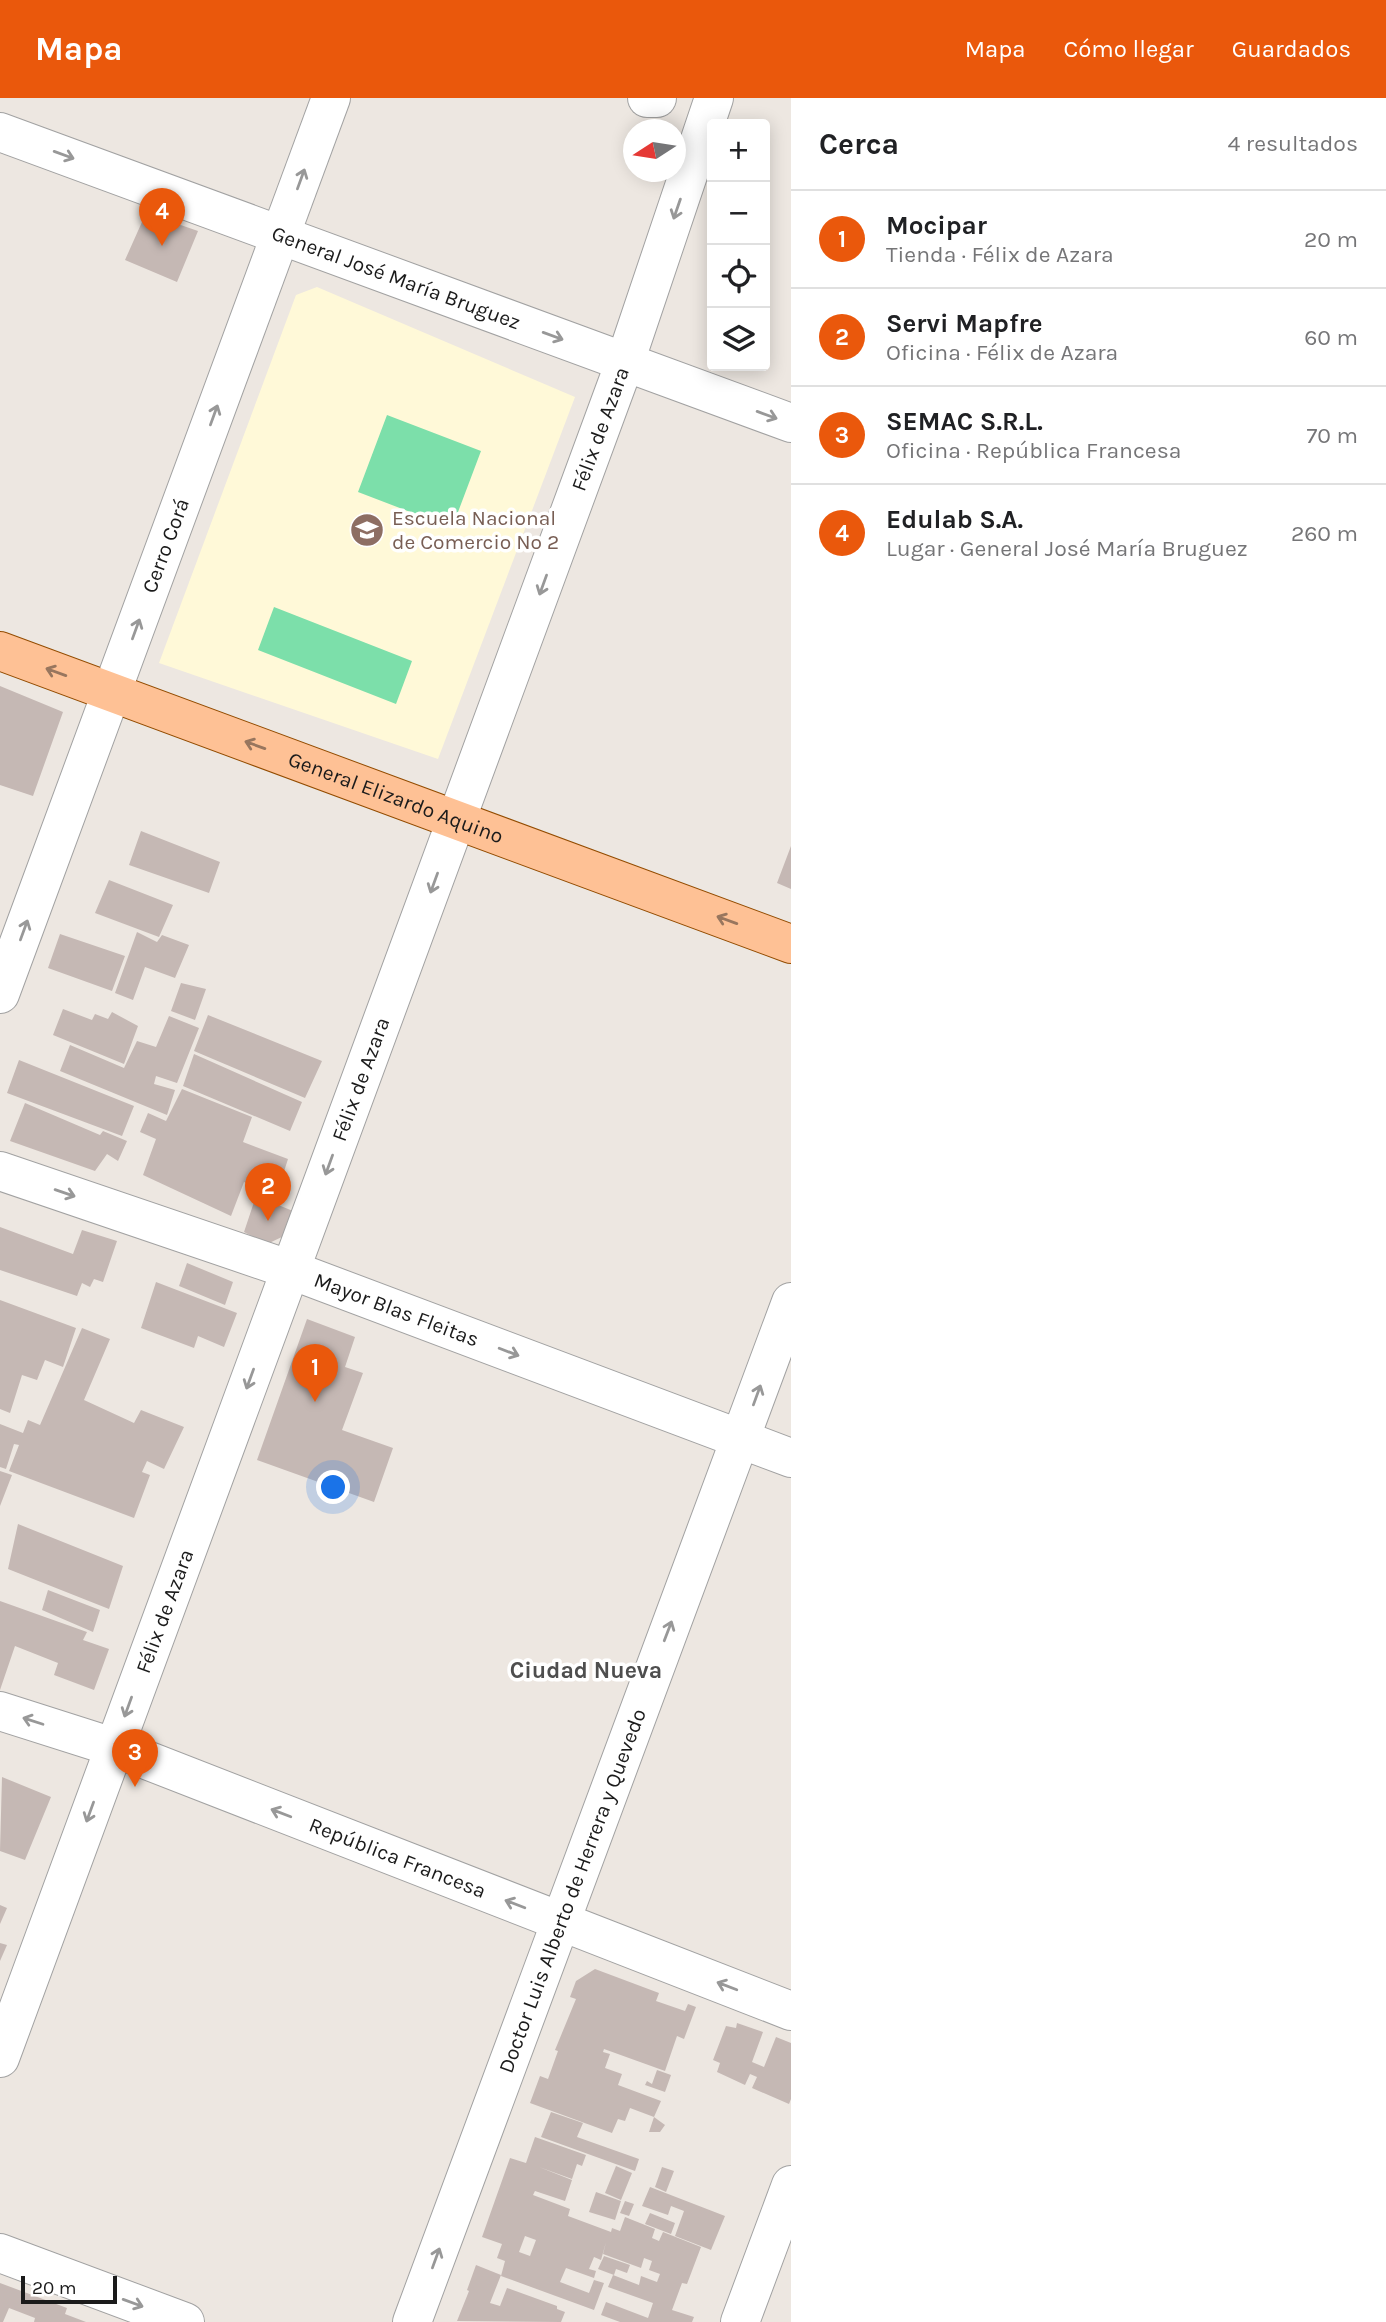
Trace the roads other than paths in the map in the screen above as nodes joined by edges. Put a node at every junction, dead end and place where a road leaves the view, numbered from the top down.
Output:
1 (331, 98) edge
2 (647, 98) edge
3 (657, 98) edge
4 (714, 98) edge
5 (0, 132) edge
6 (281, 235) junction
7 (625, 362) junction
8 (791, 424) edge
9 (0, 651) edge
10 (112, 693) junction
11 (458, 819) junction
12 (791, 943) edge
13 (0, 994) edge
14 (0, 1171) edge
15 (290, 1270) junction
16 (791, 1301) edge
17 (740, 1439) junction
18 (791, 1458) edge
19 (0, 1711) edge
20 (113, 1747) junction
21 (560, 1921) junction
22 (791, 2011) edge
23 (0, 2058) edge
24 (791, 2185) edge
25 (0, 2253) edge
26 (185, 2322) edge
27 (412, 2322) edge
28 (740, 2322) edge

6 -> 1 street, Cerro Corá
2 - 3 street
4 -> 7 street, Félix de Azara
5 -> 6 street, General José María Bruguez
6 -> 7 street, General José María Bruguez
10 -> 6 street, Cerro Corá
7 -> 8 street, General José María Bruguez
7 -> 11 street, Félix de Azara
10 -> 9 main road, General Elizardo Aquino
11 -> 10 main road, General Elizardo Aquino
13 -> 10 street, Cerro Corá
12 -> 11 main road, General Elizardo Aquino
11 -> 15 street, Félix de Azara
14 -> 15 street, Mayor Blas Fleitas
15 -> 17 street, Mayor Blas Fleitas
15 -> 20 street, Félix de Azara
17 -> 16 street, Doctor Luis Alberto de Herrera y Quevedo
17 - 18 street, Mayor Blas Fleitas
21 -> 17 street, Doctor Luis Alberto de Herrera y Quevedo
20 -> 19 street, República Francesa
21 -> 20 street, República Francesa
20 -> 23 street, Félix de Azara
22 -> 21 street, República Francesa
27 -> 21 street, Doctor Luis Alberto de Herrera y Quevedo
24 - 28 street
25 -> 26 street

